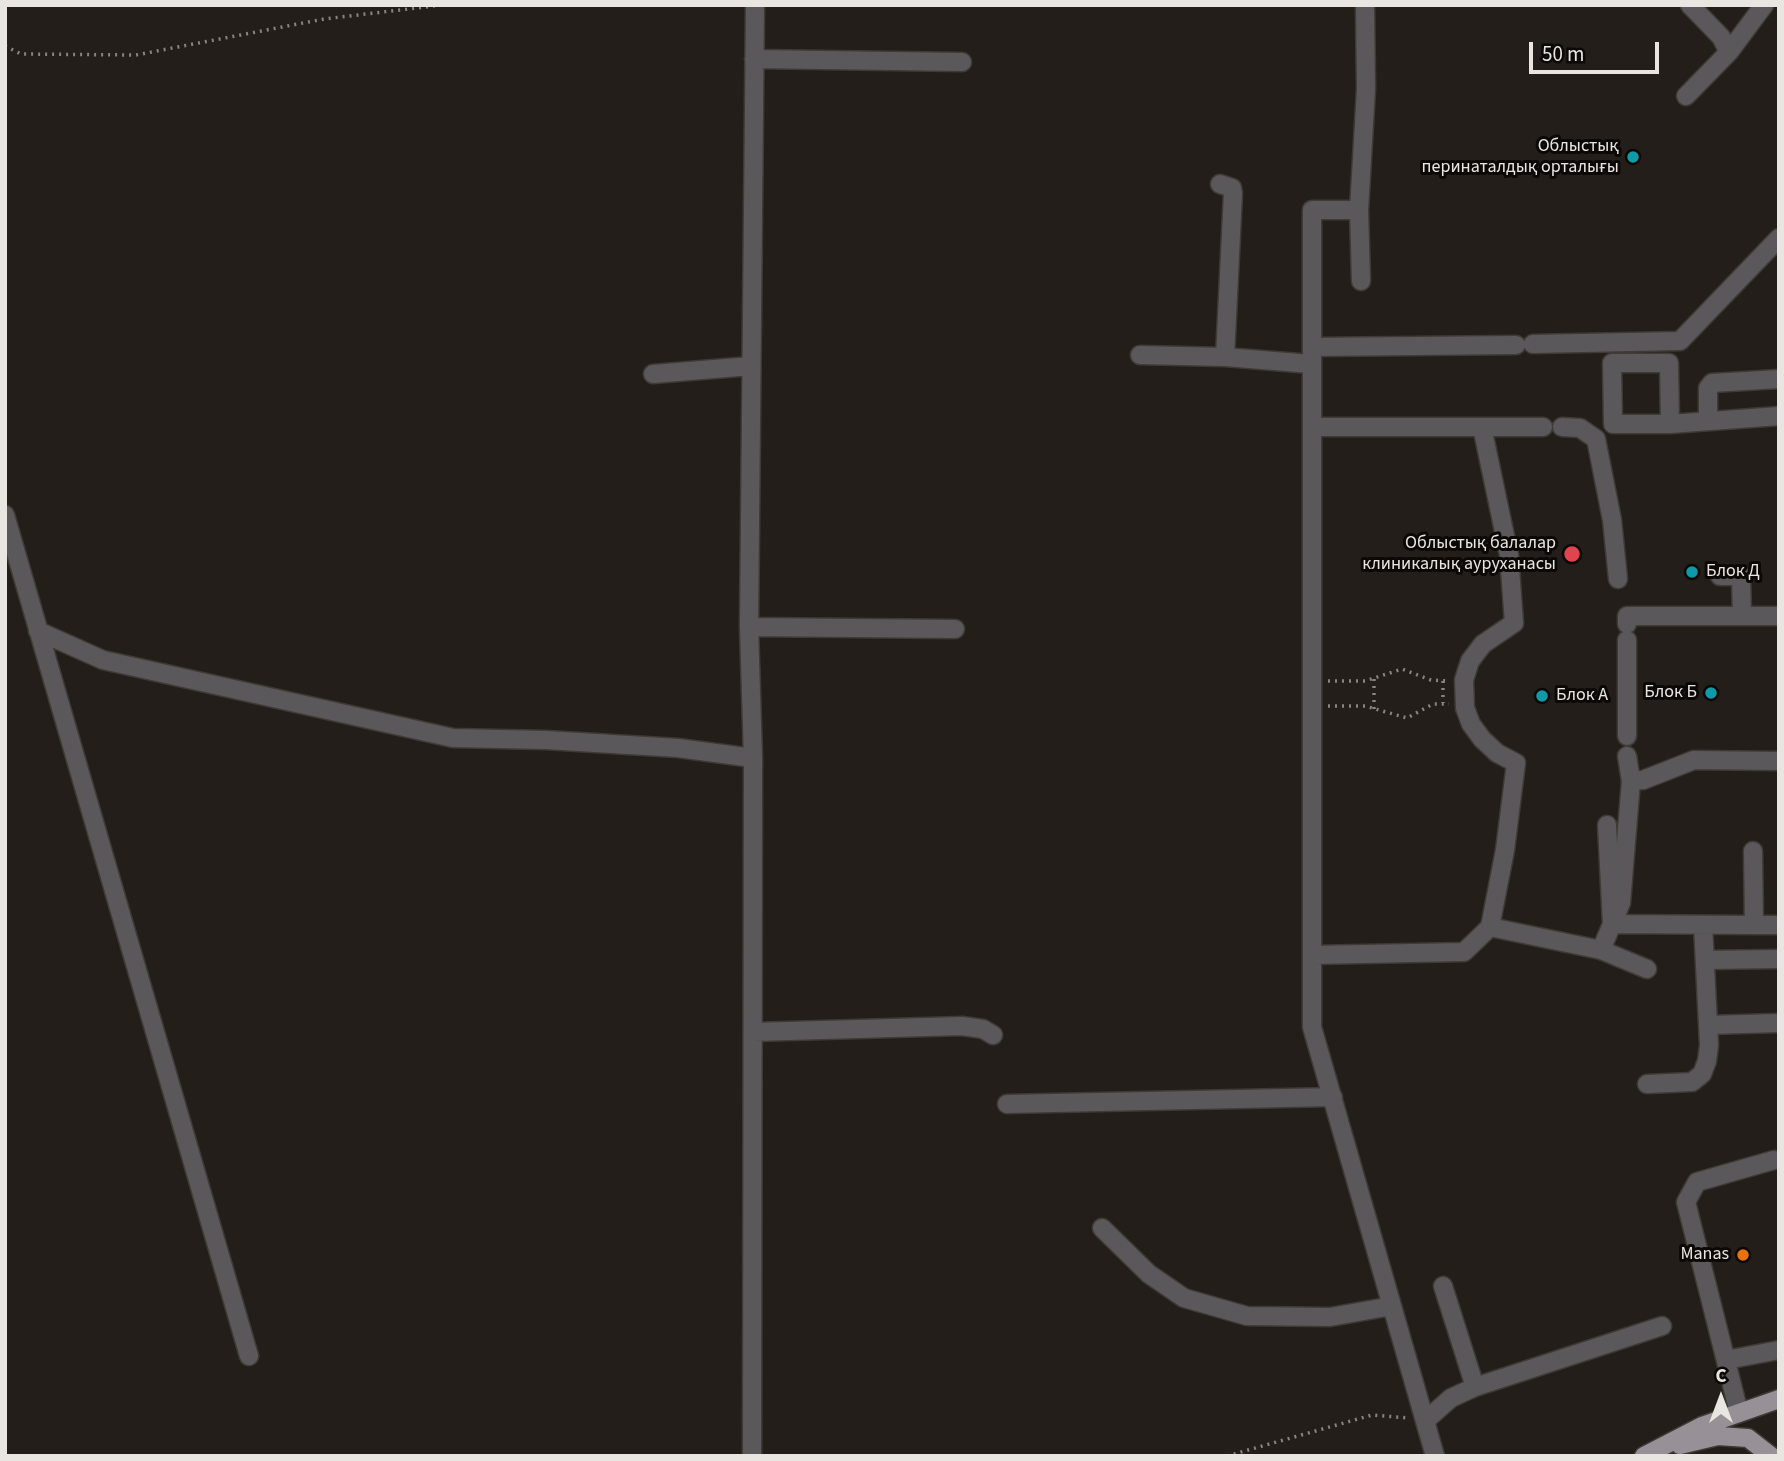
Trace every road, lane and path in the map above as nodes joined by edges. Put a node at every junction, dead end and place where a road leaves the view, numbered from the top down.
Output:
1 (442, 5) edge
2 (755, 5) edge
3 (1365, 5) edge
4 (1690, 5) edge
5 (1764, 5) edge
6 (5, 46) edge
7 (1729, 52) junction
8 (754, 59) junction
9 (962, 62) dead end
10 (1686, 96) dead end
11 (1220, 184) dead end
12 (1359, 210) junction
13 (1779, 238) edge
14 (1361, 281) dead end
15 (1140, 355) dead end
16 (1311, 356) junction
17 (1225, 357) junction
18 (751, 366) junction
19 (653, 374) dead end
20 (1779, 379) edge
21 (1779, 416) edge
22 (1708, 420) junction
23 (1613, 424) junction
24 (1670, 424) junction
25 (1312, 427) junction
26 (1482, 427) junction
27 (1543, 427) dead end
28 (1562, 427) dead end
29 (1596, 439) junction
30 (5, 514) edge
31 (1720, 576) dead end
32 (1618, 579) dead end
33 (1742, 615) junction
34 (1779, 615) edge
35 (750, 627) junction
36 (955, 629) dead end
37 (38, 631) junction
38 (1374, 678) junction
39 (1312, 681) junction
40 (1443, 681) junction
41 (1464, 681) junction
42 (1443, 704) junction
43 (1464, 704) junction
44 (1312, 706) junction
45 (1374, 709) junction
46 (1627, 736) dead end
47 (1627, 756) dead end
48 (752, 758) junction
49 (1779, 761) edge
50 (1632, 781) junction
51 (1607, 825) dead end
52 (1753, 852) dead end
53 (1612, 924) junction
54 (1703, 925) junction
55 (1754, 925) junction
56 (1779, 925) edge
57 (1490, 927) junction
58 (1601, 950) junction
59 (1312, 955) junction
60 (1779, 959) edge
61 (1705, 960) junction
62 (1647, 969) dead end
63 (1779, 1023) edge
64 (1708, 1025) junction
65 (753, 1032) junction
66 (993, 1035) dead end
67 (1647, 1084) dead end
68 (1333, 1097) junction
69 (1007, 1104) dead end
70 (1774, 1160) dead end
71 (1102, 1228) dead end
72 (1443, 1286) dead end
73 (1392, 1306) junction
74 (1662, 1326) dead end
75 (1779, 1350) edge
76 (249, 1356) dead end
77 (1726, 1360) junction
78 (1475, 1387) junction
79 (1779, 1399) edge
80 (1739, 1413) junction
81 (1425, 1421) junction
82 (1649, 1454) edge
83 (752, 1456) edge
84 (1227, 1456) edge
85 (1435, 1456) edge
86 (1771, 1456) edge

1 - 6 path
2 - 8 street
3 - 12 street
4 - 7 street
5 - 7 street
7 - 10 street
8 - 9 street
8 - 18 street
11 - 17 street
12 - 14 street
12 - 16 street
13 - 16 street
15 - 17 street
16 - 17 street
16 - 25 street
18 - 19 street
18 - 35 street
20 - 22 street
21 - 22 street
22 - 24 street
23 - 24 street
23 - 24 street
23 - 29 street
25 - 26 street
25 - 39 street
26 - 27 street
26 - 41 street
28 - 29 street
29 - 32 street
30 - 37 street
31 - 33 street
33 - 34 street
33 - 46 street
35 - 36 street
35 - 48 street
37 - 48 street
37 - 76 street
38 - 39 path
38 - 40 path
38 - 45 path
39 - 44 street
40 - 41 path
40 - 42 path
41 - 43 street
42 - 43 path
42 - 45 path
43 - 57 street
44 - 45 path
44 - 59 street
47 - 50 street
48 - 65 street
49 - 50 street
50 - 53 street
51 - 53 street
52 - 55 street
53 - 54 street
53 - 58 street
54 - 55 street
54 - 61 street
55 - 56 street
57 - 58 street
57 - 59 street
58 - 62 street
59 - 68 street
60 - 61 street
61 - 64 street
63 - 64 street
64 - 67 street
65 - 66 street
65 - 83 street
68 - 69 street
68 - 73 street
70 - 77 street
71 - 73 street
72 - 78 street
73 - 81 street
74 - 78 street
75 - 77 street
77 - 80 street
78 - 81 street
79 - 80 main road
80 - 82 main road
81 - 84 path
81 - 85 street
82 - 86 main road

